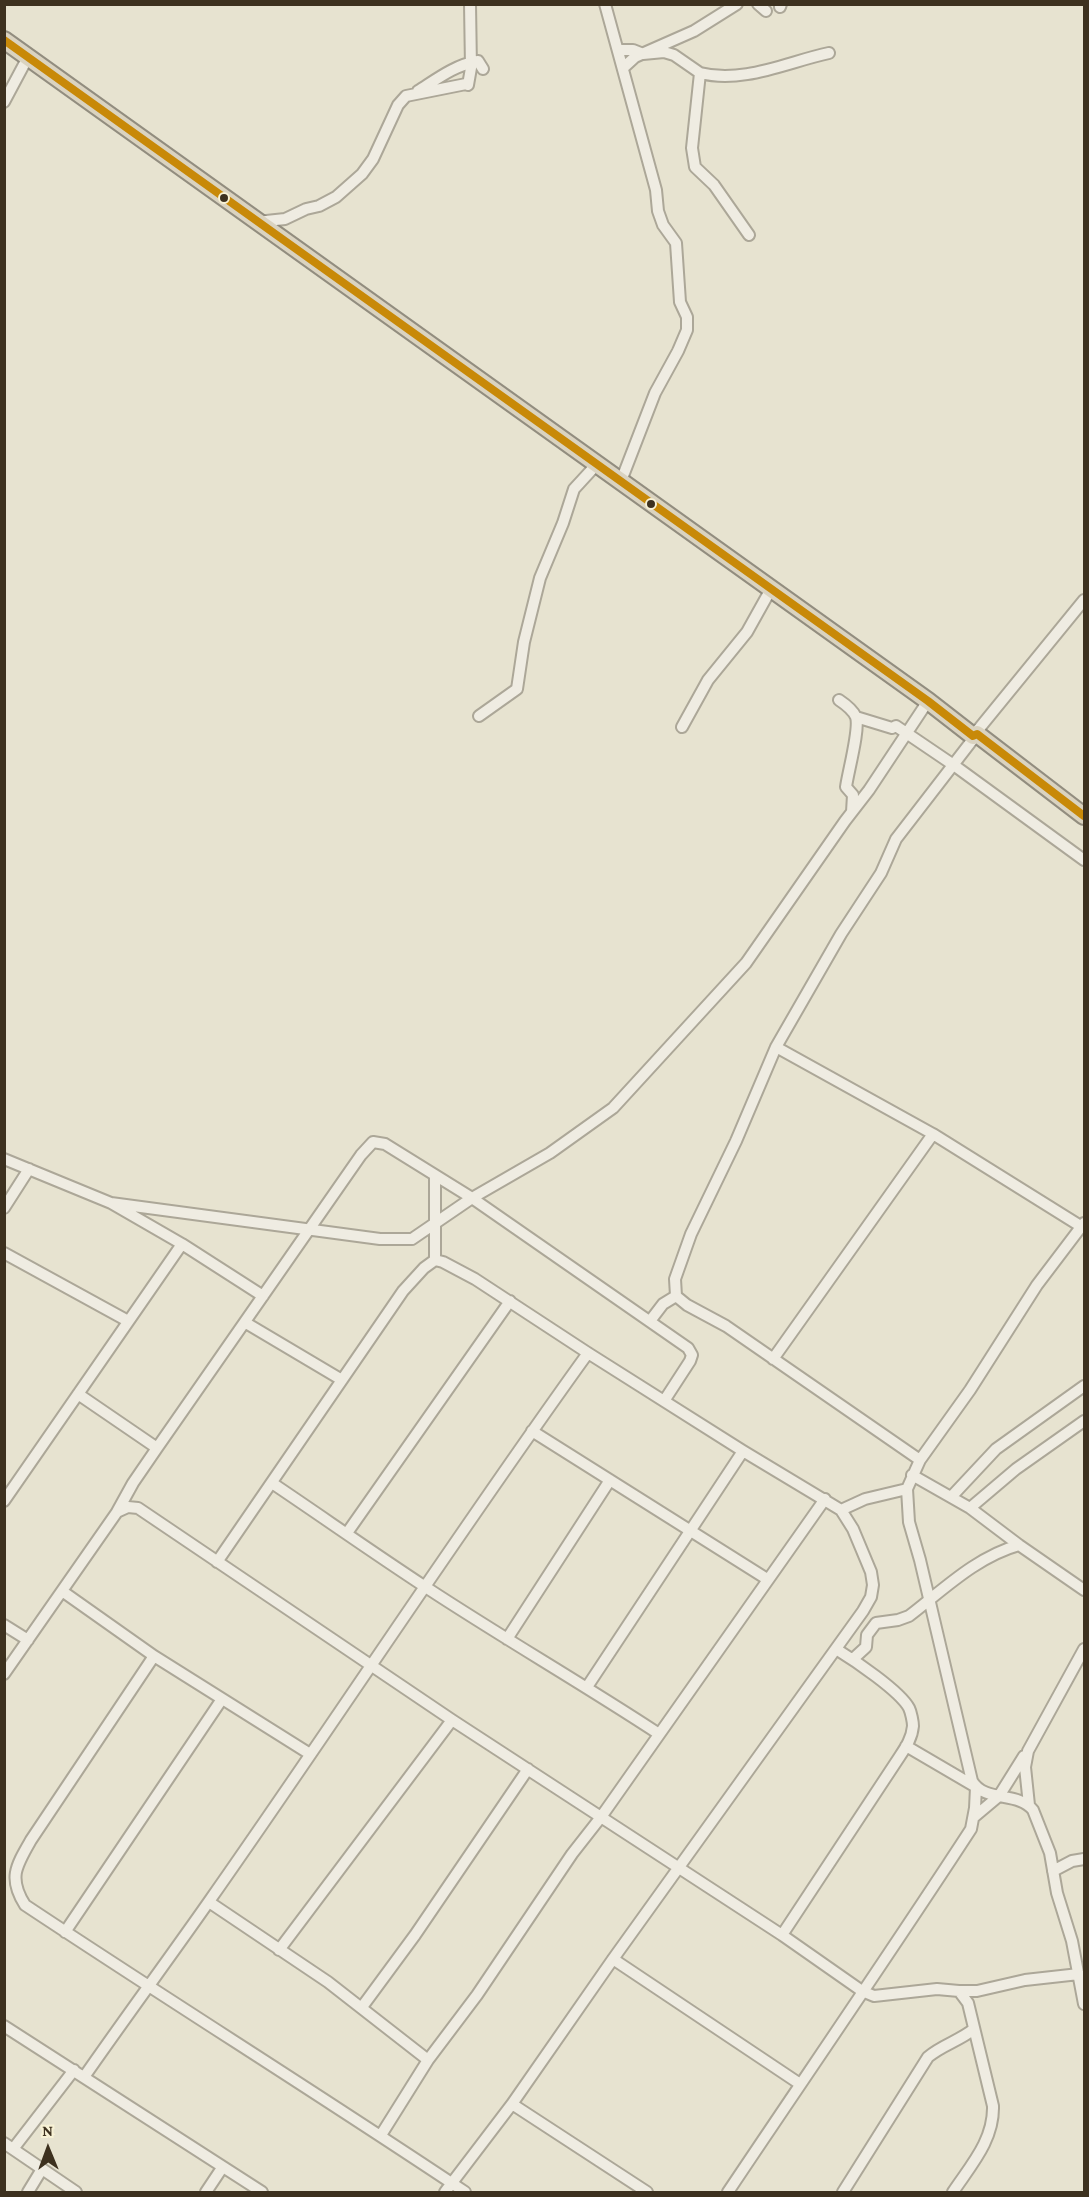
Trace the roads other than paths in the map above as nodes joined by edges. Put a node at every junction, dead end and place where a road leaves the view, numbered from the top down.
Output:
1 (470, 4) edge
2 (605, 4) edge
3 (737, 4) edge
4 (4, 40) edge
5 (618, 50) junction
6 (829, 53) dead end
7 (643, 54) junction
8 (28, 57) junction
9 (471, 63) junction
10 (623, 68) junction
11 (483, 69) dead end
12 (700, 73) junction
13 (415, 93) junction
14 (4, 102) edge
15 (256, 222) junction
16 (749, 235) dead end
17 (597, 464) junction
18 (621, 482) junction
19 (771, 589) junction
20 (1084, 600) edge
21 (839, 700) dead end
22 (928, 701) junction
23 (478, 716) dead end
24 (856, 717) junction
25 (682, 727) dead end
26 (906, 732) junction
27 (975, 735) junction
28 (955, 766) junction
29 (852, 812) junction
30 (1084, 816) edge
31 (1084, 860) edge
32 (776, 1047) junction
33 (933, 1134) junction
34 (4, 1159) edge
35 (29, 1169) junction
36 (435, 1176) junction
37 (472, 1198) junction
38 (111, 1203) junction
39 (4, 1208) edge
40 (434, 1224) junction
41 (1083, 1225) edge
42 (308, 1230) junction
43 (182, 1244) junction
44 (4, 1253) edge
45 (435, 1260) junction
46 (263, 1296) junction
47 (676, 1296) junction
48 (510, 1301) junction
49 (650, 1321) junction
50 (128, 1322) junction
51 (246, 1323) junction
52 (588, 1353) junction
53 (773, 1359) junction
54 (342, 1380) junction
55 (1084, 1386) edge
56 (78, 1394) junction
57 (664, 1401) junction
58 (1084, 1421) edge
59 (532, 1431) junction
60 (157, 1448) junction
61 (742, 1451) junction
62 (920, 1460) junction
63 (912, 1474) junction
64 (610, 1480) junction
65 (273, 1483) junction
66 (907, 1489) junction
67 (952, 1497) junction
68 (825, 1499) junction
69 (4, 1501) edge
70 (970, 1508) junction
71 (841, 1510) junction
72 (117, 1512) junction
73 (690, 1531) junction
74 (347, 1533) junction
75 (1019, 1545) junction
76 (217, 1562) junction
77 (766, 1579) junction
78 (426, 1587) junction
79 (1084, 1590) edge
80 (62, 1591) junction
81 (929, 1601) junction
82 (4, 1625) edge
83 (28, 1640) junction
84 (507, 1640) junction
85 (836, 1649) junction
86 (1084, 1649) edge
87 (154, 1656) junction
88 (853, 1659) junction
89 (371, 1666) junction
90 (4, 1674) edge
91 (587, 1687) junction
92 (222, 1699) junction
93 (452, 1720) junction
94 (659, 1734) junction
95 (906, 1746) junction
96 (1028, 1751) junction
97 (310, 1754) junction
98 (528, 1768) junction
99 (976, 1787) junction
100 (999, 1796) junction
101 (1029, 1805) junction
102 (601, 1817) junction
103 (974, 1818) junction
104 (1084, 1859) edge
105 (678, 1868) junction
106 (1053, 1871) junction
107 (209, 1902) junction
108 (65, 1932) junction
109 (782, 1935) junction
110 (279, 1950) junction
111 (613, 1959) junction
112 (1081, 1979) edge
113 (147, 1986) junction
114 (862, 1991) junction
115 (959, 1992) junction
116 (1084, 2004) edge
117 (362, 2007) junction
118 (4, 2026) edge
119 (974, 2029) junction
120 (428, 2060) junction
121 (74, 2070) junction
122 (84, 2077) junction
123 (800, 2084) junction
124 (512, 2104) junction
125 (381, 2135) junction
126 (9, 2146) edge
127 (222, 2168) junction
128 (42, 2169) junction
129 (448, 2188) edge
130 (28, 2193) edge
131 (76, 2193) edge
132 (206, 2193) edge
133 (262, 2193) edge
134 (465, 2193) edge
135 (647, 2193) edge
136 (728, 2193) edge
137 (843, 2193) edge
138 (953, 2193) edge

1 - 9 street
2 - 5 street
3 - 7 street
4 - 8 highway
5 - 7 street
5 - 10 street
6 - 12 street
7 - 10 street
7 - 12 street
8 - 14 street
8 - 15 highway
9 - 11 street
9 - 13 street
9 - 13 street
10 - 18 street
12 - 16 street
13 - 15 street
15 - 17 highway
17 - 18 highway
17 - 23 street
18 - 19 highway
19 - 22 highway
19 - 25 street
20 - 27 street
21 - 24 street
22 - 26 street
22 - 27 highway
24 - 26 street
24 - 29 street
26 - 28 street
26 - 29 street
27 - 28 street
27 - 30 highway
28 - 31 street
28 - 32 street
29 - 37 street
32 - 33 street
32 - 47 street
33 - 41 street
33 - 53 street
34 - 35 street
35 - 38 street
35 - 39 street
36 - 37 street
36 - 40 street
36 - 42 street
37 - 40 street
37 - 49 street
38 - 42 street
38 - 43 street
40 - 42 street
40 - 45 street
41 - 62 street
42 - 46 street
43 - 46 street
43 - 50 street
44 - 50 street
45 - 48 street
45 - 54 street
46 - 51 street
47 - 49 street
47 - 53 street
48 - 52 street
48 - 74 street
49 - 57 street
50 - 56 street
51 - 54 street
51 - 60 street
52 - 57 street
52 - 59 street
53 - 62 street
54 - 65 street
55 - 67 street
56 - 60 street
56 - 69 street
57 - 61 street
58 - 70 street
59 - 64 street
59 - 78 street
60 - 72 street
61 - 68 street
61 - 73 street
62 - 63 street
63 - 66 street
63 - 67 street
64 - 73 street
64 - 84 street
65 - 74 street
65 - 76 street
66 - 71 street
66 - 81 street
67 - 70 street
68 - 71 street
68 - 77 street
70 - 75 street
71 - 85 street
72 - 76 street
72 - 80 street
73 - 77 street
73 - 91 street
74 - 78 street
75 - 79 street
75 - 81 street
76 - 89 street
77 - 94 street
78 - 84 street
78 - 89 street
80 - 83 street
80 - 87 street
81 - 88 street
81 - 99 street
82 - 83 street
83 - 90 street
84 - 91 street
85 - 88 street
85 - 105 street
86 - 96 street
87 - 92 street
87 - 108 street
88 - 95 street
89 - 93 street
89 - 97 street
91 - 94 street
92 - 97 street
92 - 108 street
93 - 98 street
93 - 110 street
94 - 102 street
95 - 99 street
95 - 109 street
96 - 100 street
96 - 101 street
97 - 107 street
98 - 102 street
98 - 117 street
99 - 100 street
99 - 103 street
100 - 101 street
100 - 103 street
101 - 106 street
102 - 105 street
102 - 120 street
103 - 114 street
104 - 106 street
105 - 109 street
105 - 111 street
106 - 112 street
107 - 110 street
107 - 113 street
108 - 113 street
109 - 114 street
110 - 117 street
111 - 123 street
111 - 124 street
112 - 115 street
112 - 116 street
113 - 122 street
113 - 125 street
114 - 115 street
114 - 123 street
115 - 119 street
117 - 120 street
118 - 121 street
119 - 137 street
119 - 138 street
120 - 125 street
121 - 122 street
121 - 126 street
122 - 127 street
123 - 136 street
124 - 129 street
124 - 135 street
125 - 129 street
126 - 128 street
127 - 132 street
127 - 133 street
128 - 130 street
128 - 131 street
129 - 134 street

